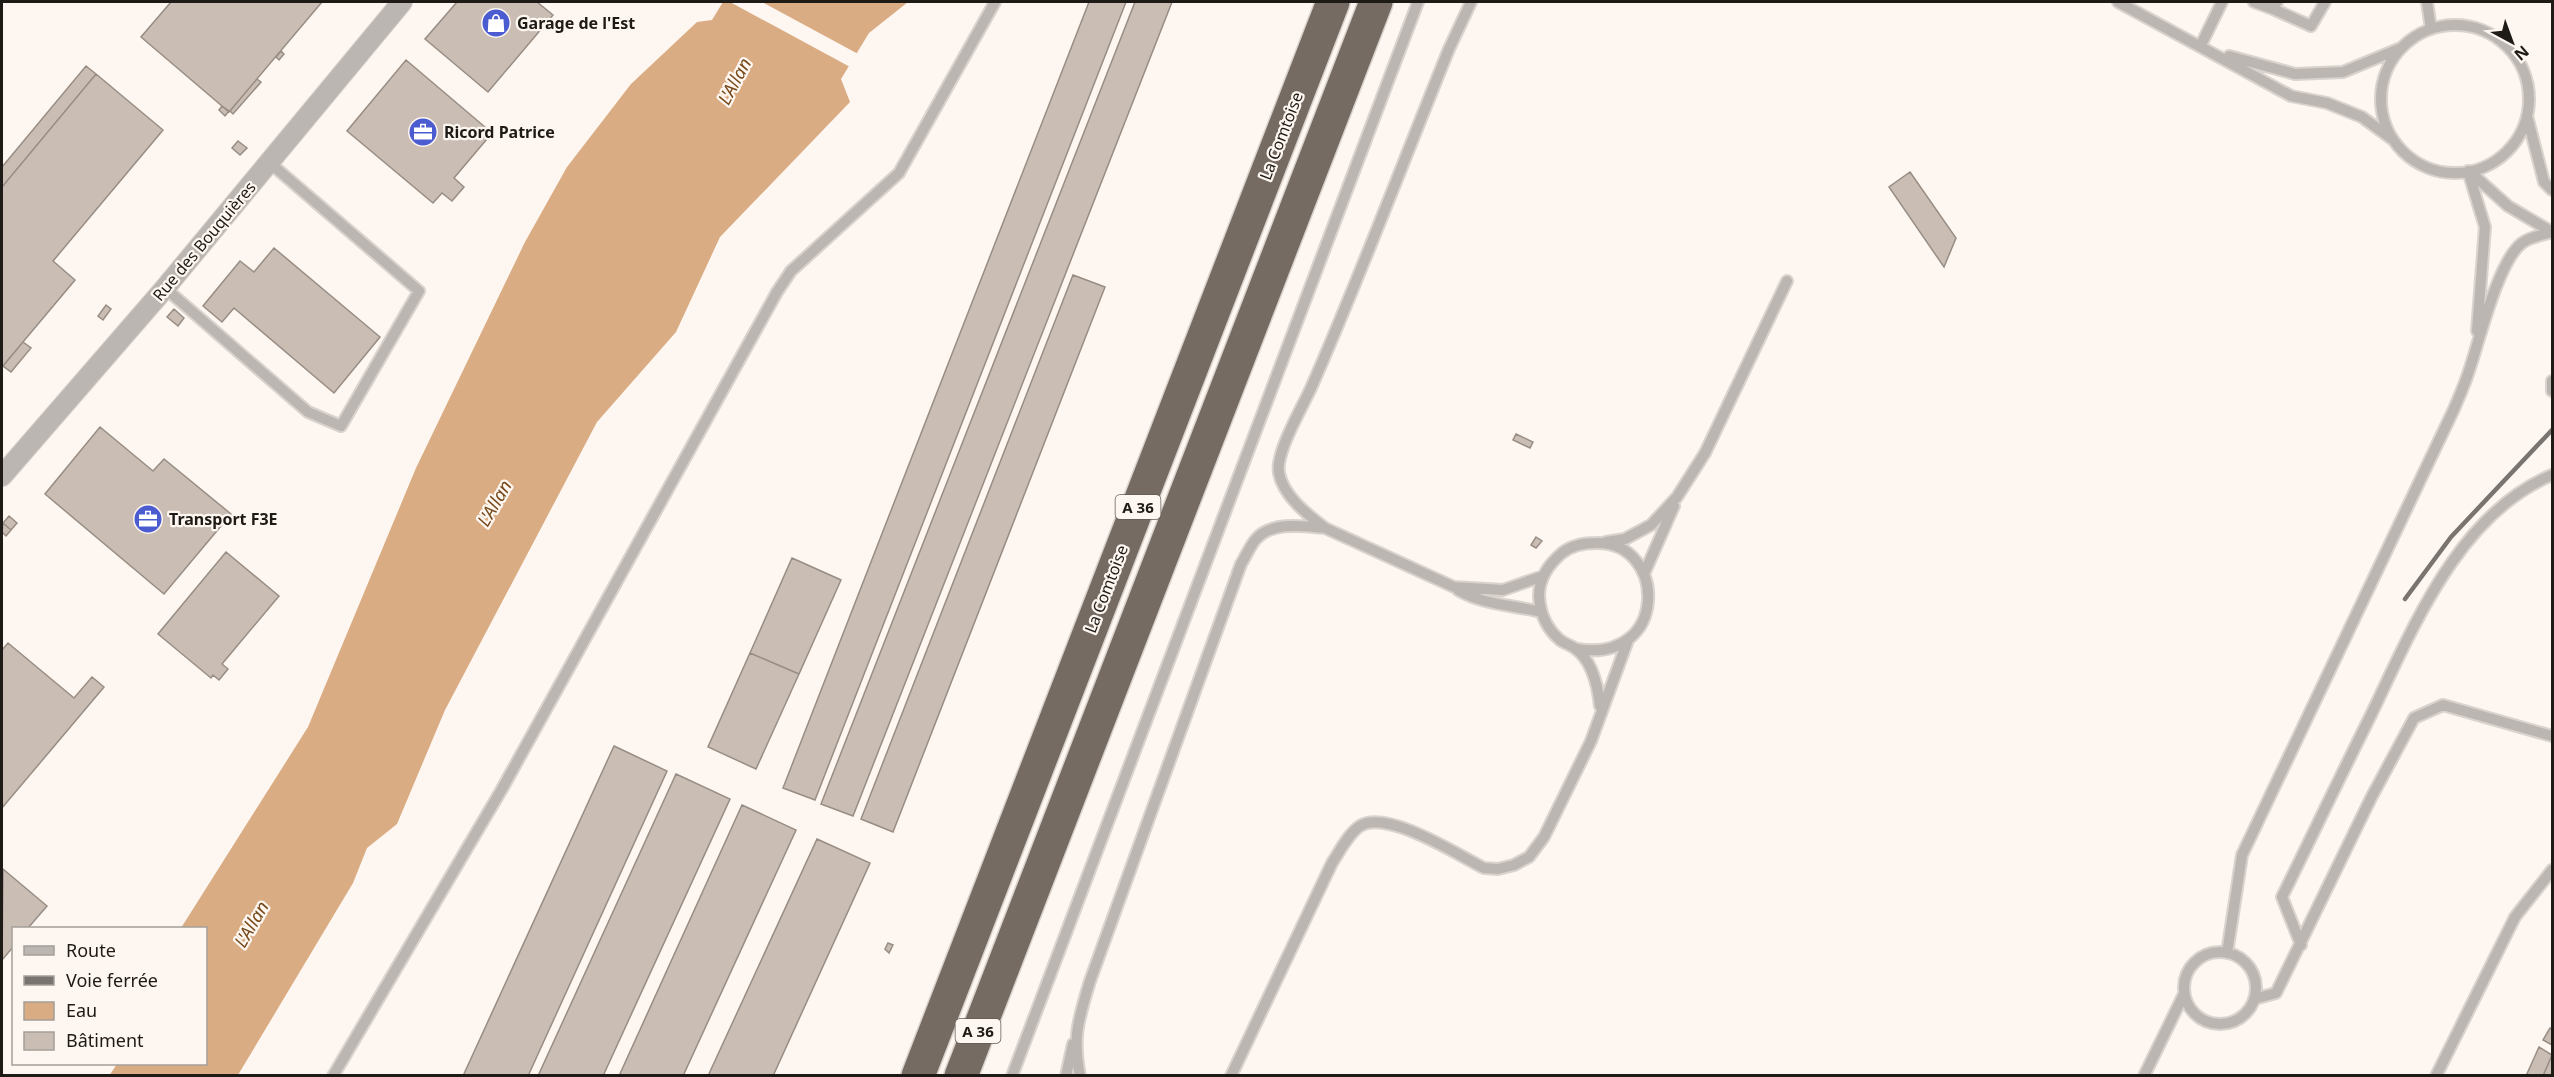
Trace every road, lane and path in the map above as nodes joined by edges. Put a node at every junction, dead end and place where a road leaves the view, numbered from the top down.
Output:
1 (402, 2) edge
2 (995, 2) edge
3 (1333, 2) edge
4 (1376, 2) edge
5 (1418, 2) edge
6 (1471, 2) edge
7 (2118, 2) edge
8 (2222, 2) edge
9 (2254, 2) edge
10 (2325, 2) edge
11 (2427, 2) edge
12 (2275, 5) edge
13 (2431, 29) junction
14 (2201, 45) junction
15 (2402, 47) junction
16 (2214, 52) junction
17 (2527, 116) junction
18 (2392, 140) junction
19 (270, 162) junction
20 (2468, 171) junction
21 (2553, 190) edge
22 (2552, 232) edge
23 (1787, 281) dead end
24 (165, 288) junction
25 (2476, 344) junction
26 (2553, 381) edge
27 (2553, 391) edge
28 (2553, 475) edge
29 (2, 476) edge
30 (1677, 497) junction
31 (1325, 528) junction
32 (1602, 542) junction
33 (1644, 574) junction
34 (1543, 576) junction
35 (1454, 587) junction
36 (1541, 612) junction
37 (1628, 640) junction
38 (1576, 649) junction
39 (1600, 715) junction
40 (2553, 736) edge
41 (2553, 870) edge
42 (2301, 945) junction
43 (2227, 952) junction
44 (2184, 994) junction
45 (2254, 999) junction
46 (1075, 1039) junction
47 (920, 1068) edge
48 (333, 1076) edge
49 (963, 1076) edge
50 (1012, 1076) edge
51 (1066, 1076) edge
52 (1080, 1076) edge
53 (1231, 1076) edge
54 (2144, 1076) edge
55 (2436, 1076) edge

1 - 19 street, Rue des Bouquières
2 - 48 lane
3 - 47 highway, La Comtoise / A 36
4 - 49 highway, A 36
5 - 50 lane
6 - 31 lane
7 - 14 lane
8 - 14 lane
9 - 12 lane
10 - 12 lane
11 - 13 lane
13 - 15 lane
13 - 17 lane
14 - 16 lane
15 - 16 lane
15 - 18 lane
16 - 18 lane
17 - 20 lane
17 - 21 lane
18 - 20 lane
19 - 24 street, Rue des Bouquières
19 - 24 lane
20 - 22 lane
20 - 25 lane
22 - 25 lane
23 - 30 lane
24 - 29 street, Rue des Bouquières
25 - 43 lane
26 - 27 lane
28 - 42 lane
30 - 32 lane
30 - 33 lane
31 - 35 lane
31 - 46 lane
32 - 33 lane
32 - 34 lane
33 - 37 lane
34 - 35 lane
34 - 36 lane
35 - 36 lane
36 - 38 lane
37 - 38 lane
37 - 39 lane
38 - 39 lane
39 - 53 lane
40 - 42 lane
41 - 55 lane
42 - 45 lane
43 - 44 lane
43 - 45 lane
44 - 45 lane
44 - 54 lane
46 - 51 lane
46 - 52 lane

